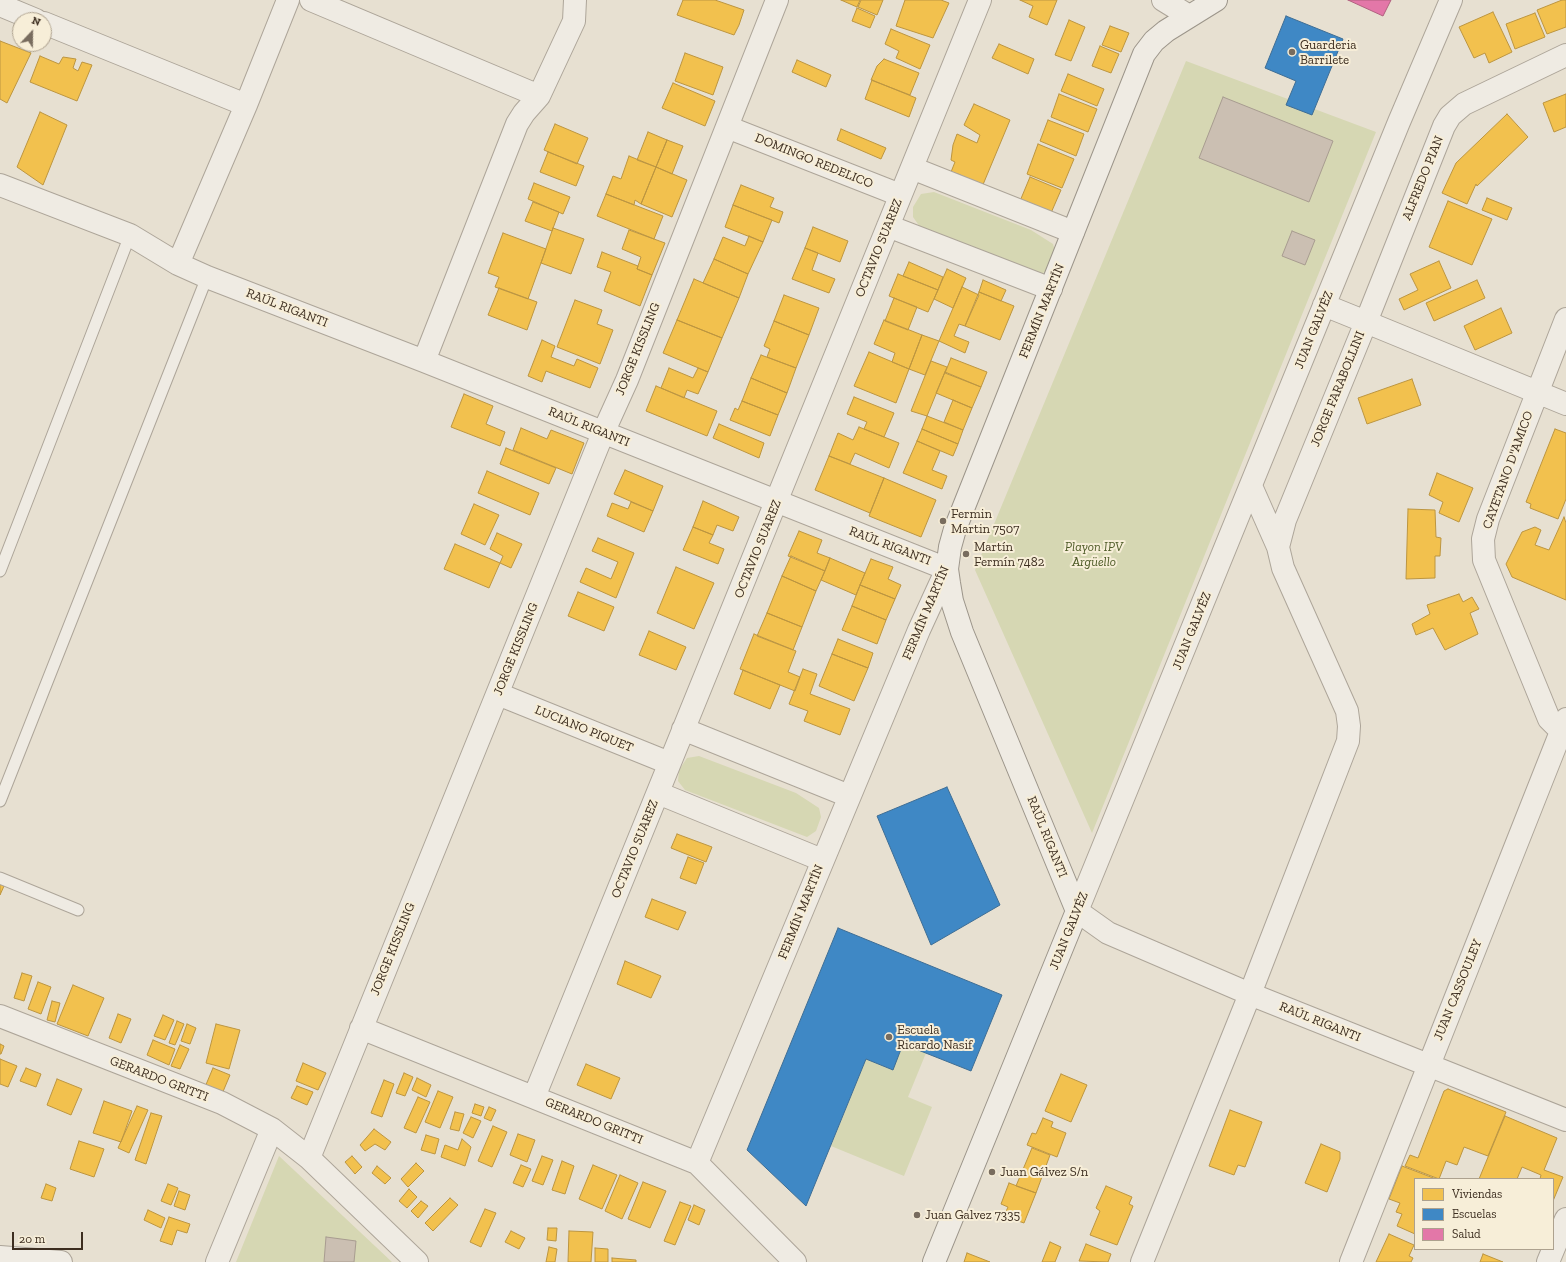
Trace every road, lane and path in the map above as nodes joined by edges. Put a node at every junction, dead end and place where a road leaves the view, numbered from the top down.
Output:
1 (288, 0) edge
2 (311, 0) edge
3 (575, 0) edge
4 (777, 0) edge
5 (980, 0) edge
6 (1163, 0) edge
7 (1216, 0) edge
8 (1451, 0) edge
9 (0, 5) edge
10 (17, 12) edge
11 (1189, 16) junction
12 (52, 26) edge
13 (1566, 55) edge
14 (539, 96) junction
15 (246, 105) junction
16 (727, 127) junction
17 (912, 168) junction
18 (2, 190) edge
19 (900, 195) junction
20 (888, 226) junction
21 (1073, 232) junction
22 (130, 235) junction
23 (178, 264) junction
24 (207, 277) junction
25 (1051, 290) junction
26 (1324, 305) junction
27 (1566, 319) edge
28 (1366, 322) junction
29 (424, 361) junction
30 (1537, 392) junction
31 (1566, 404) edge
32 (603, 433) junction
33 (1251, 486) junction
34 (777, 502) junction
35 (1278, 548) junction
36 (947, 569) junction
37 (0, 571) edge
38 (498, 694) junction
39 (1564, 728) edge
40 (683, 729) junction
41 (669, 763) junction
42 (658, 793) junction
43 (849, 796) junction
44 (0, 801) edge
45 (822, 860) junction
46 (0, 878) edge
47 (78, 910) dead end
48 (1077, 912) junction
49 (1250, 994) junction
50 (0, 1016) edge
51 (361, 1028) junction
52 (1428, 1066) junction
53 (534, 1097) junction
54 (1566, 1120) edge
55 (272, 1129) junction
56 (309, 1158) junction
57 (697, 1163) junction
58 (1566, 1219) edge
59 (1554, 1248) edge
60 (1553, 1250) edge
61 (0, 1257) edge
62 (61, 1262) edge
63 (217, 1262) edge
64 (417, 1262) edge
65 (795, 1262) edge
66 (934, 1262) edge
67 (1142, 1262) edge
68 (1351, 1262) edge
69 (1548, 1262) edge

1 - 15 street
2 - 14 street
3 - 14 street
4 - 16 street, JORGE KISSLING
5 - 17 street, OCTAVIO SUAREZ
6 - 11 street
7 - 11 street, FERMÍN MARTÍN
8 - 26 street, JUAN GALVÉZ
9 - 10 street
11 - 21 street, FERMÍN MARTÍN
12 - 15 street
13 - 28 street, ALFREDO PIAN
14 - 29 street
15 - 23 street
16 - 19 street, DOMINGO REDELICO
16 - 32 street, JORGE KISSLING
17 - 19 street, OCTAVIO SUAREZ
17 - 21 street
18 - 22 street, RAÚL RIGANTI
19 - 20 street, OCTAVIO SUAREZ
20 - 25 street
20 - 34 street, OCTAVIO SUAREZ
21 - 25 street, FERMÍN MARTÍN
22 - 23 street, RAÚL RIGANTI
22 - 37 lane
23 - 24 street, RAÚL RIGANTI
24 - 29 street, RAÚL RIGANTI
24 - 44 lane
25 - 36 street, FERMÍN MARTÍN
26 - 28 street
26 - 33 street, JUAN GALVÉZ
27 - 30 street, CAYETANO D''AMICO
28 - 30 street, JORGE FARABOLLINI
28 - 35 street, JORGE FARABOLLINI
29 - 32 street, RAÚL RIGANTI
30 - 31 street, JORGE FARABOLLINI
30 - 39 street, CAYETANO D''AMICO
32 - 34 street, RAÚL RIGANTI
32 - 38 street, JORGE KISSLING
33 - 35 street
33 - 48 street, JUAN GALVÉZ
34 - 36 street, RAÚL RIGANTI
34 - 40 street, OCTAVIO SUAREZ
35 - 49 street
36 - 43 street, FERMÍN MARTÍN
36 - 48 street, RAÚL RIGANTI
38 - 41 street, LUCIANO PIQUET
38 - 51 street, JORGE KISSLING
39 - 52 street, JUAN CASSOULEY
40 - 41 street, OCTAVIO SUAREZ
40 - 43 street
41 - 42 street, OCTAVIO SUAREZ
42 - 45 street
42 - 53 street, OCTAVIO SUAREZ
43 - 45 street, FERMÍN MARTÍN
45 - 57 street, FERMÍN MARTÍN
46 - 47 lane
48 - 49 street, RAÚL RIGANTI
48 - 66 street, JUAN GALVÉZ
49 - 52 street, RAÚL RIGANTI
49 - 67 street
50 - 55 street, GERARDO GRITTI
51 - 53 street, GERARDO GRITTI
51 - 56 street, JORGE KISSLING
52 - 54 street, RAÚL RIGANTI
52 - 68 street, JUAN CASSOULEY
53 - 57 street, GERARDO GRITTI
55 - 56 street, GERARDO GRITTI
55 - 63 street
56 - 64 street
57 - 65 street, GERARDO GRITTI
58 - 59 street
60 - 69 street
61 - 62 street

